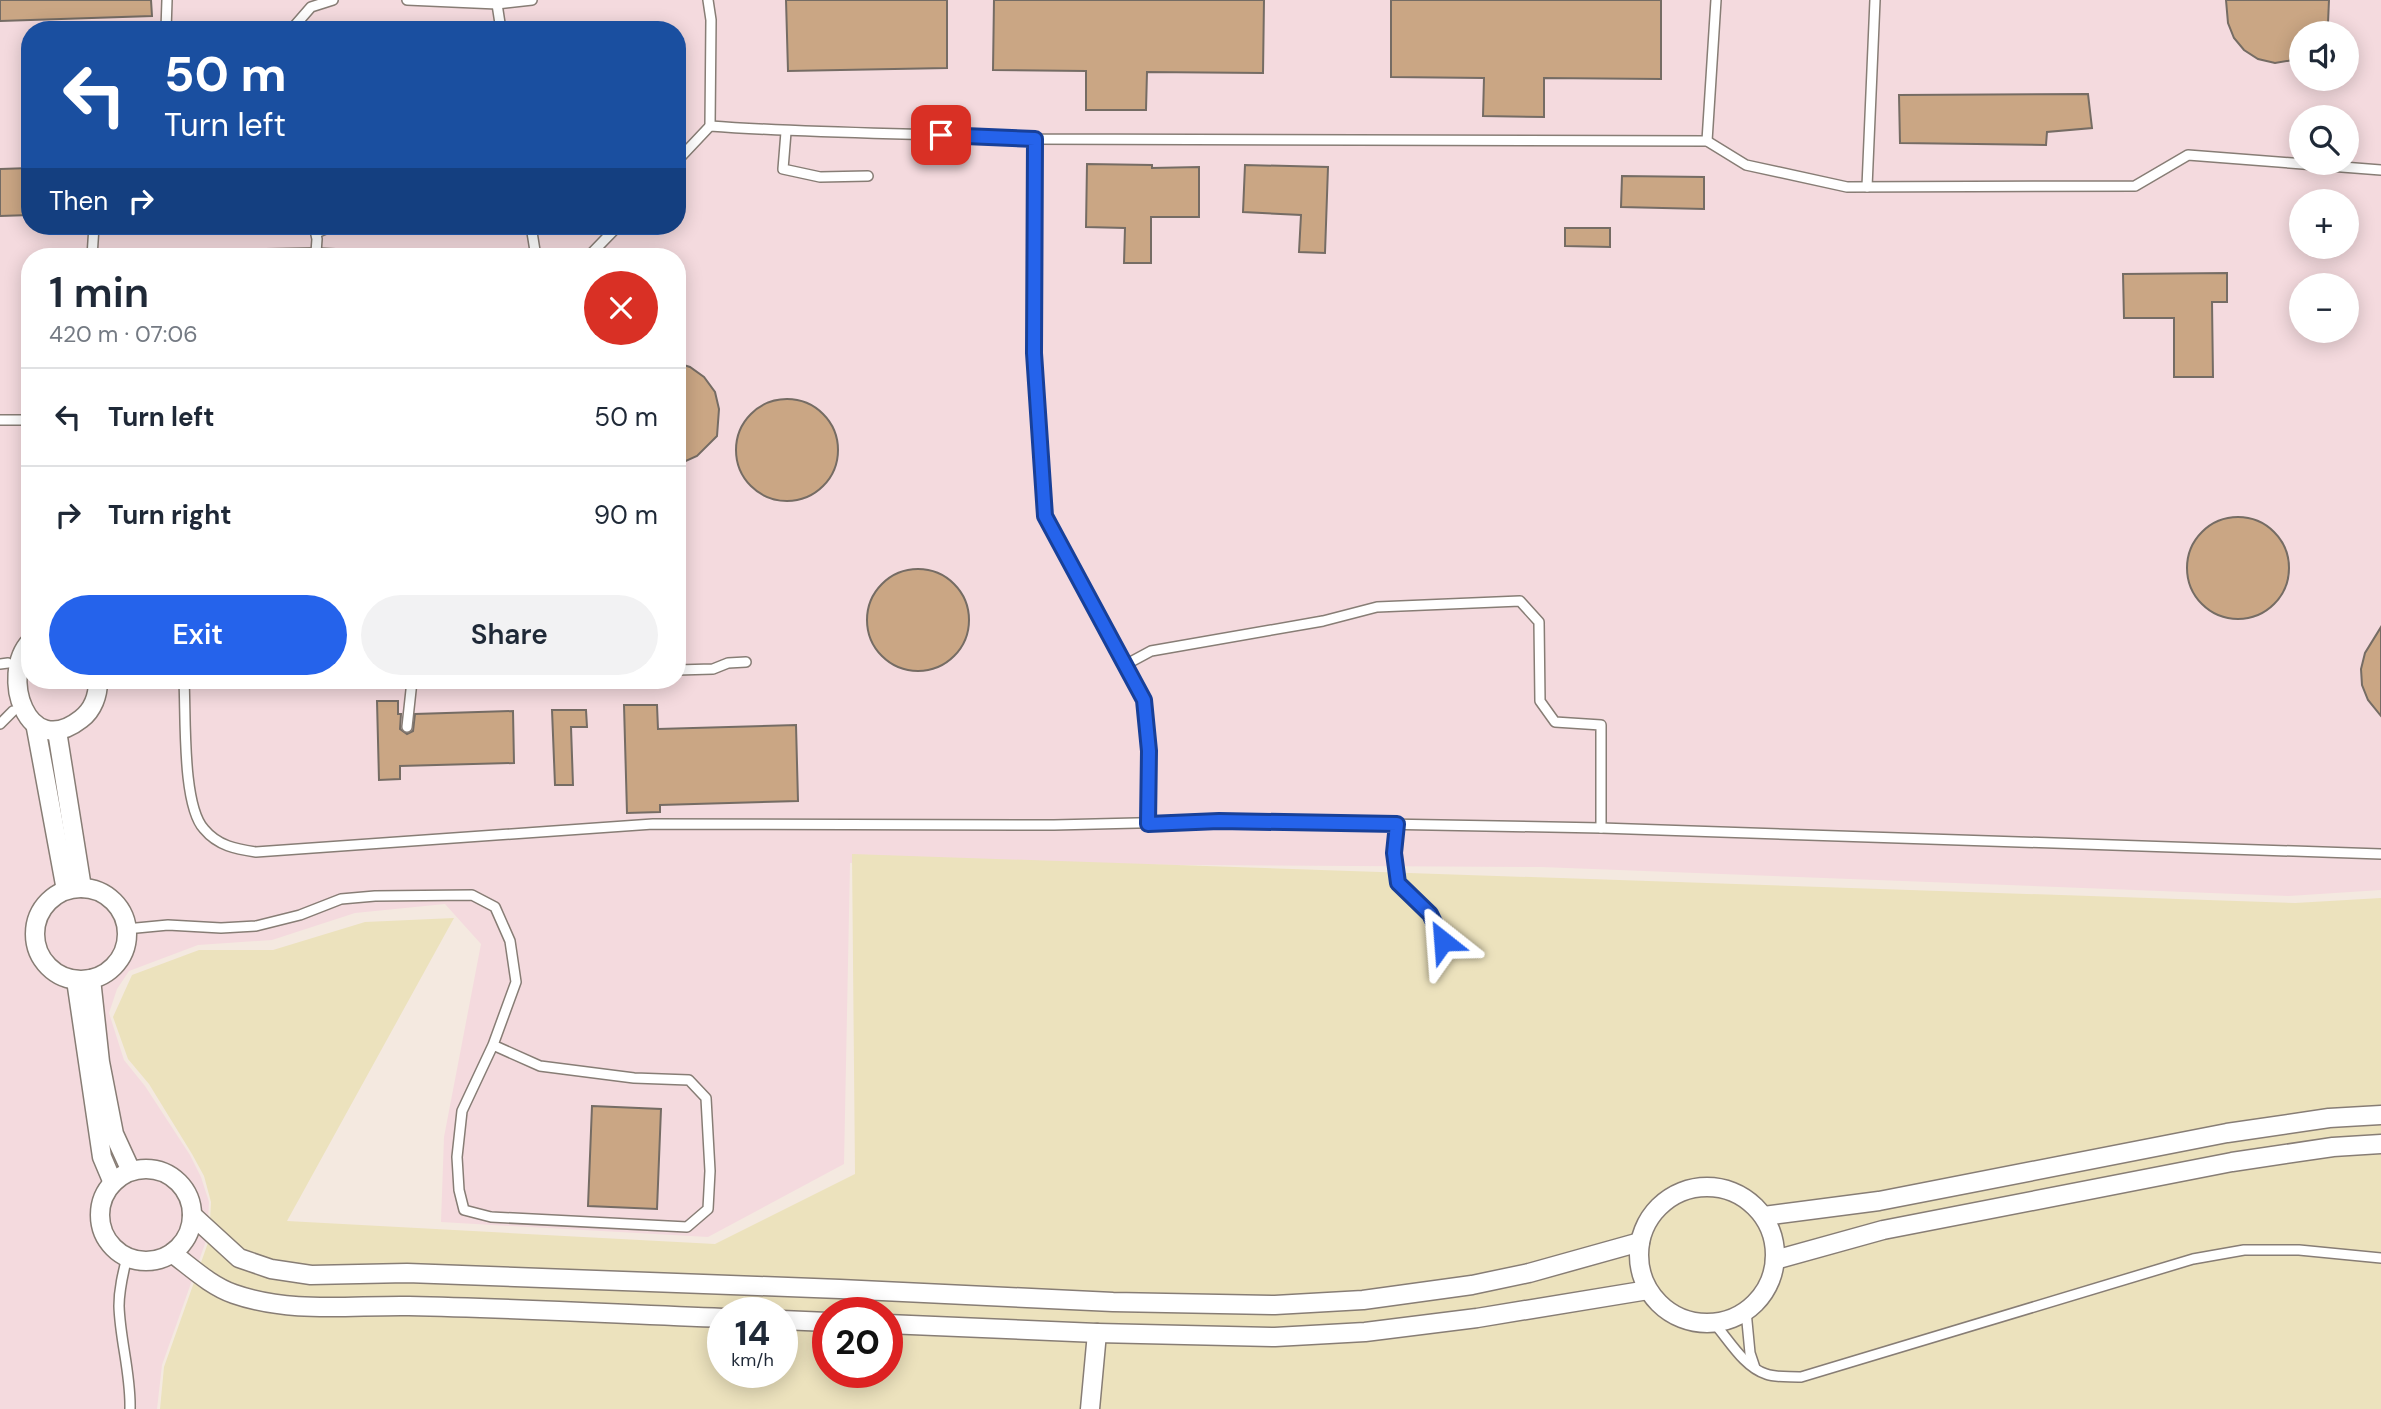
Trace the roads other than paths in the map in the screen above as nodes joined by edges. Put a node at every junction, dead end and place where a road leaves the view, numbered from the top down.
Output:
1 (166, 0) edge
2 (333, 0) edge
3 (407, 0) edge
4 (532, 0) edge
5 (708, 0) edge
6 (1716, 0) edge
7 (1875, 0) edge
8 (497, 4) junction
9 (166, 21) edge
10 (298, 21) edge
11 (500, 21) edge
12 (710, 126) junction
13 (786, 132) junction
14 (1035, 139) junction
15 (1707, 141) junction
16 (686, 152) edge
17 (2381, 170) edge
18 (868, 176) dead end
19 (1867, 187) junction
20 (610, 235) edge
21 (597, 248) edge
22 (0, 420) edge
23 (21, 420) edge
24 (21, 648) edge
25 (746, 662) dead end
26 (4, 663) edge
27 (1125, 665) junction
28 (686, 670) edge
29 (98, 689) edge
30 (184, 689) edge
31 (411, 689) edge
32 (6, 718) edge
33 (407, 727) dead end
34 (36, 728) junction
35 (57, 731) junction
36 (1148, 824) junction
37 (1397, 824) junction
38 (1601, 828) junction
39 (2381, 854) edge
40 (74, 889) junction
41 (126, 929) junction
42 (1438, 966) dead end
43 (84, 979) junction
44 (493, 1045) junction
45 (2381, 1115) edge
46 (2381, 1144) edge
47 (131, 1171) junction
48 (113, 1183) junction
49 (192, 1215) junction
50 (1763, 1216) junction
51 (1640, 1242) junction
52 (172, 1253) junction
53 (127, 1257) junction
54 (2381, 1258) edge
55 (1775, 1260) junction
56 (1648, 1290) junction
57 (1746, 1311) junction
58 (707, 1317) edge
59 (1714, 1323) junction
60 (903, 1325) edge
61 (1097, 1333) junction
62 (1756, 1370) junction
63 (130, 1409) edge
64 (1090, 1409) edge

1 - 9 lane
2 - 10 lane
3 - 8 lane
4 - 8 lane
5 - 12 lane
6 - 15 lane
7 - 19 lane
8 - 11 lane
12 - 13 lane
12 - 16 lane
13 - 14 lane
13 - 18 lane
14 - 15 lane
14 - 27 lane
15 - 19 lane
17 - 19 lane
20 - 21 lane
22 - 23 lane
24 - 26 street
25 - 28 lane
26 - 32 street
27 - 36 lane
27 - 38 lane
29 - 35 street
30 - 36 lane
31 - 33 lane
32 - 34 street
34 - 35 street
34 - 40 street
35 - 40 street
36 - 37 lane
37 - 38 lane
37 - 42 lane
38 - 39 lane
40 - 41 street
40 - 43 street
41 - 43 street
41 - 44 lane
43 - 47 street
43 - 48 street
44 - 44 lane
45 - 50 street
46 - 55 street
47 - 48 street
47 - 49 street
48 - 53 street
49 - 51 street
49 - 52 street
50 - 51 street
50 - 55 street
51 - 56 street
52 - 53 street
52 - 58 street
53 - 63 lane
54 - 62 lane
55 - 57 street
56 - 59 street
56 - 61 street
57 - 59 street
57 - 62 lane
59 - 62 lane
60 - 61 street
61 - 64 street

